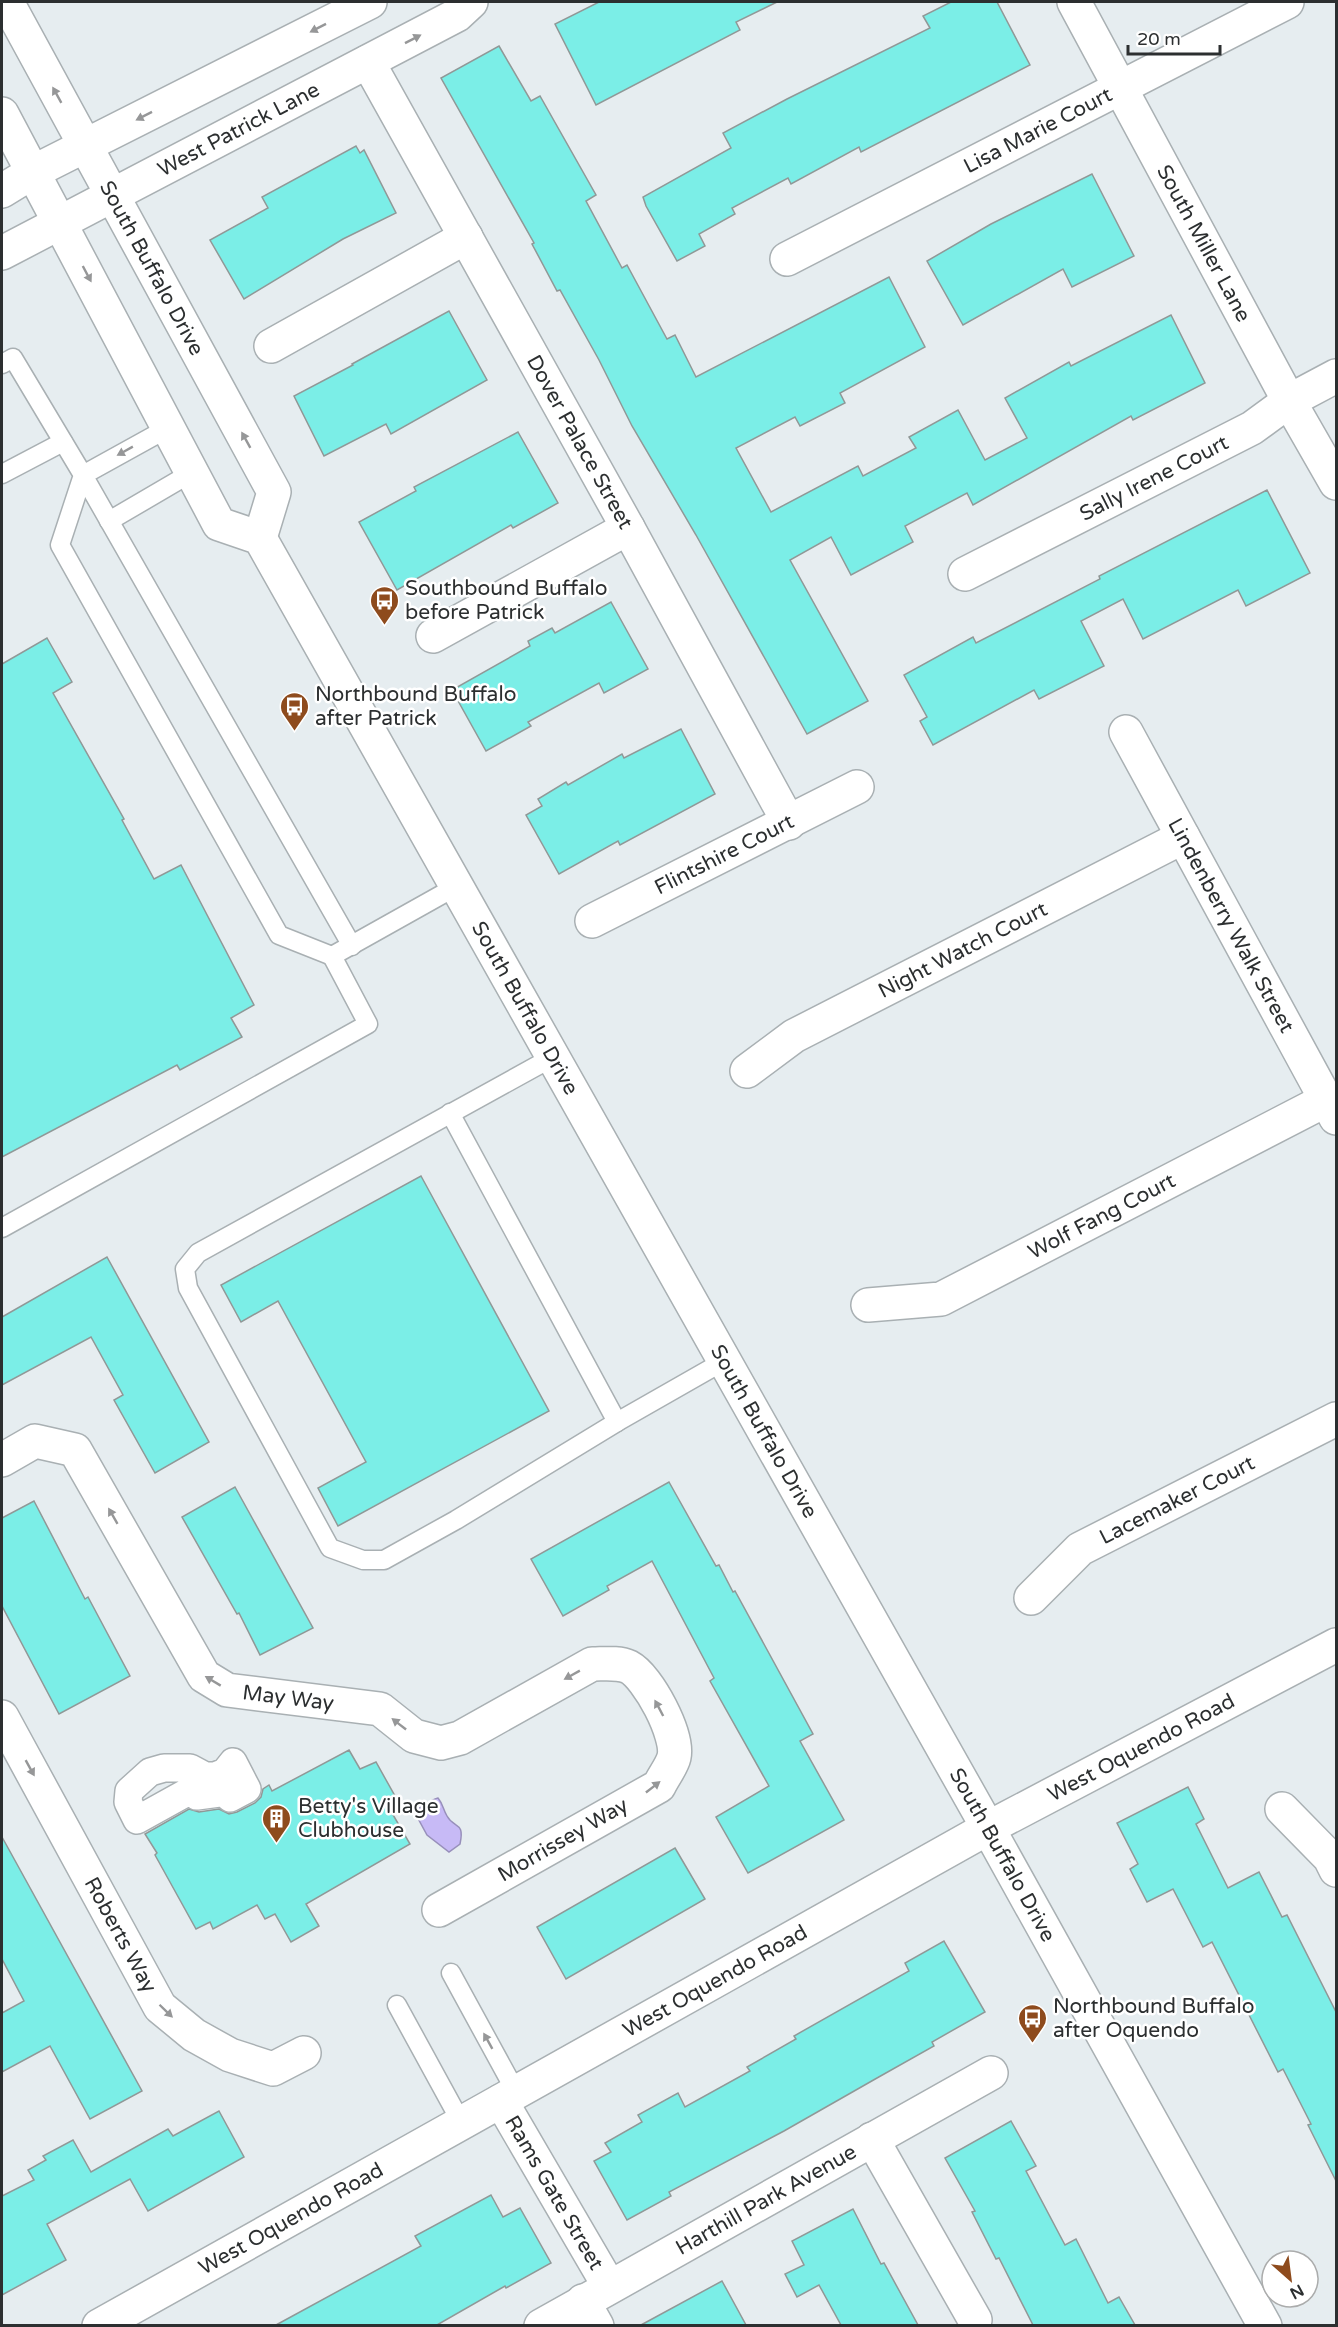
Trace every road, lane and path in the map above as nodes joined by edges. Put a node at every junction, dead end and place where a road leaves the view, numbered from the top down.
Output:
1 (7, 2) edge
2 (370, 2) edge
3 (471, 2) edge
4 (1074, 2) edge
5 (1287, 2) edge
6 (368, 62) junction
7 (1120, 88) junction
8 (2, 114) edge
9 (85, 146) junction
10 (33, 172) junction
11 (2, 191) edge
12 (112, 195) junction
13 (59, 222) junction
14 (466, 237) junction
15 (2, 253) edge
16 (788, 259) dead end
17 (271, 346) dead end
18 (2, 364) edge
19 (1336, 376) edge
20 (1289, 401) junction
21 (168, 428) junction
22 (63, 442) junction
23 (191, 473) junction
24 (2, 474) edge
25 (83, 475) junction
26 (1336, 483) edge
27 (109, 521) junction
28 (628, 528) junction
29 (260, 538) junction
30 (965, 574) dead end
31 (433, 636) dead end
32 (1126, 732) dead end
33 (857, 787) dead end
34 (789, 823) junction
35 (1183, 837) junction
36 (457, 886) junction
37 (592, 921) dead end
38 (352, 946) junction
39 (332, 957) junction
40 (553, 1057) junction
41 (747, 1071) dead end
42 (1331, 1109) edge
43 (450, 1113) junction
44 (2, 1228) edge
45 (868, 1305) dead end
46 (724, 1361) junction
47 (1336, 1419) edge
48 (617, 1422) junction
49 (2, 1460) edge
50 (1031, 1598) dead end
51 (1336, 1645) edge
52 (2, 1717) edge
53 (674, 1757) joint
54 (1282, 1809) dead end
55 (988, 1828) junction
56 (1336, 1870) edge
57 (439, 1910) dead end
58 (450, 1973) dead end
59 (397, 2005) dead end
60 (304, 2053) dead end
61 (991, 2073) dead end
62 (509, 2097) junction
63 (461, 2122) junction
64 (872, 2139) junction
65 (596, 2304) edge
66 (975, 2320) dead end
67 (99, 2325) edge
68 (541, 2325) edge
69 (1265, 2325) edge

9 -> 1 street, South Buffalo Drive
2 -> 9 street
6 -> 3 street, West Patrick Lane
4 - 7 street, South Miller Lane
5 - 7 street, Lisa Marie Court
6 - 12 street, West Patrick Lane
6 - 14 street, Dover Palace Street
7 - 16 street, Lisa Marie Court
7 - 20 street, South Miller Lane
8 - 10 street
9 - 10 street
9 - 12 street, South Buffalo Drive
10 - 11 street
10 - 13 street
12 - 13 street, West Patrick Lane
29 -> 12 street, South Buffalo Drive
13 - 15 street, West Patrick Lane
13 -> 21 street
14 - 17 street
14 - 28 street, Dover Palace Street
18 - 22 lane
19 - 20 street, Sally Irene Court
20 - 26 street, South Miller Lane
20 - 30 street, Sally Irene Court
21 - 23 street
21 -> 25 lane
22 - 24 lane
22 - 25 lane
23 - 27 lane
23 - 29 street
25 - 27 lane
25 - 39 lane
27 - 38 lane
28 - 31 street
28 - 34 street, Dover Palace Street
29 - 36 street, South Buffalo Drive
32 - 35 street, Lindenberry Walk Street
33 - 34 street, Flintshire Court
34 - 37 street, Flintshire Court
35 - 41 street, Night Watch Court
35 - 42 street, Lindenberry Walk Street
36 - 38 lane
36 - 40 street, South Buffalo Drive
38 - 39 lane
39 - 44 lane
40 - 43 lane
40 - 46 street, South Buffalo Drive
42 - 45 street, Wolf Fang Court
43 - 48 lane
43 - 48 lane
46 - 48 lane
46 - 55 street, South Buffalo Drive
47 - 50 street, Lacemaker Court
53 -> 49 street, May Way
51 - 55 street, West Oquendo Road
52 -> 60 street, Roberts Way
57 -> 53 street, Morrissey Way
54 - 56 street
55 - 62 street, West Oquendo Road
55 - 69 street, South Buffalo Drive
62 -> 58 lane
59 - 63 lane
61 - 64 street, Harthill Park Avenue
62 - 63 street, West Oquendo Road
62 - 65 street, Rams Gate Street
63 - 67 street, West Oquendo Road
64 - 65 street, Harthill Park Avenue
64 - 66 street
65 - 68 street, Harthill Park Avenue

